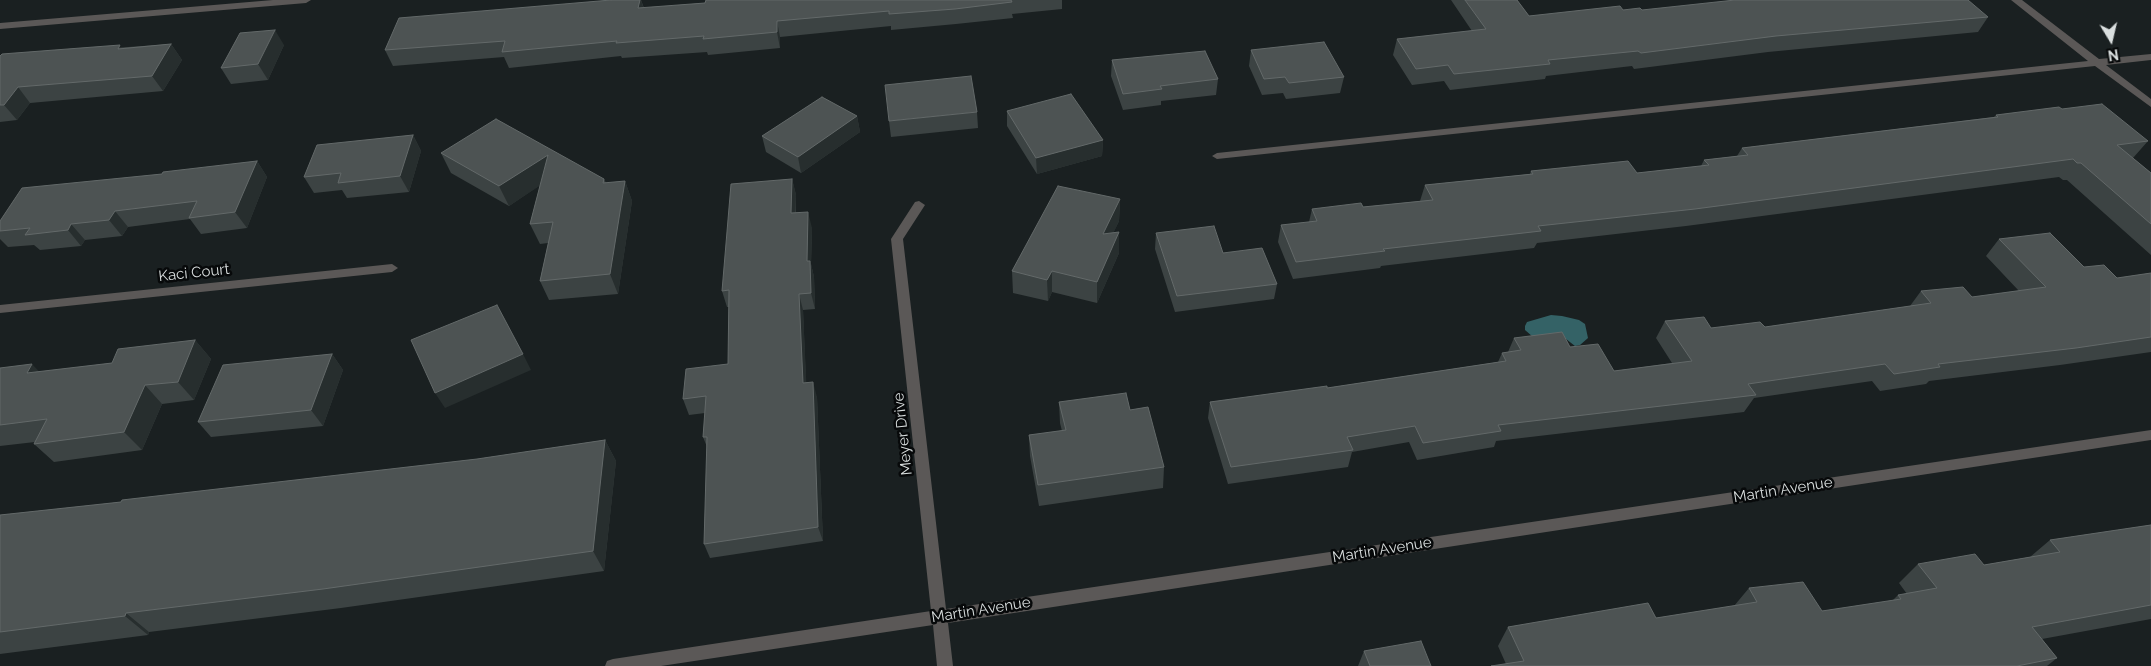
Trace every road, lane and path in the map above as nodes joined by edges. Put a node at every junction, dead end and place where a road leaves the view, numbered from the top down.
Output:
1 (306, 0) edge
2 (2016, 0) edge
3 (0, 26) edge
4 (2151, 57) edge
5 (2100, 63) junction
6 (2151, 104) edge
7 (1217, 156) dead end
8 (919, 205) dead end
9 (392, 268) dead end
10 (0, 309) edge
11 (2151, 434) edge
12 (940, 616) junction
13 (613, 666) edge
14 (945, 666) edge

1 - 3 street
2 - 5 street
4 - 5 street
5 - 6 street
5 - 7 street
8 - 12 street, Meyer Drive
9 - 10 street, Kaci Court
11 - 12 street, Martin Avenue
12 - 13 street, Martin Avenue
12 - 14 street, Meyer Drive

